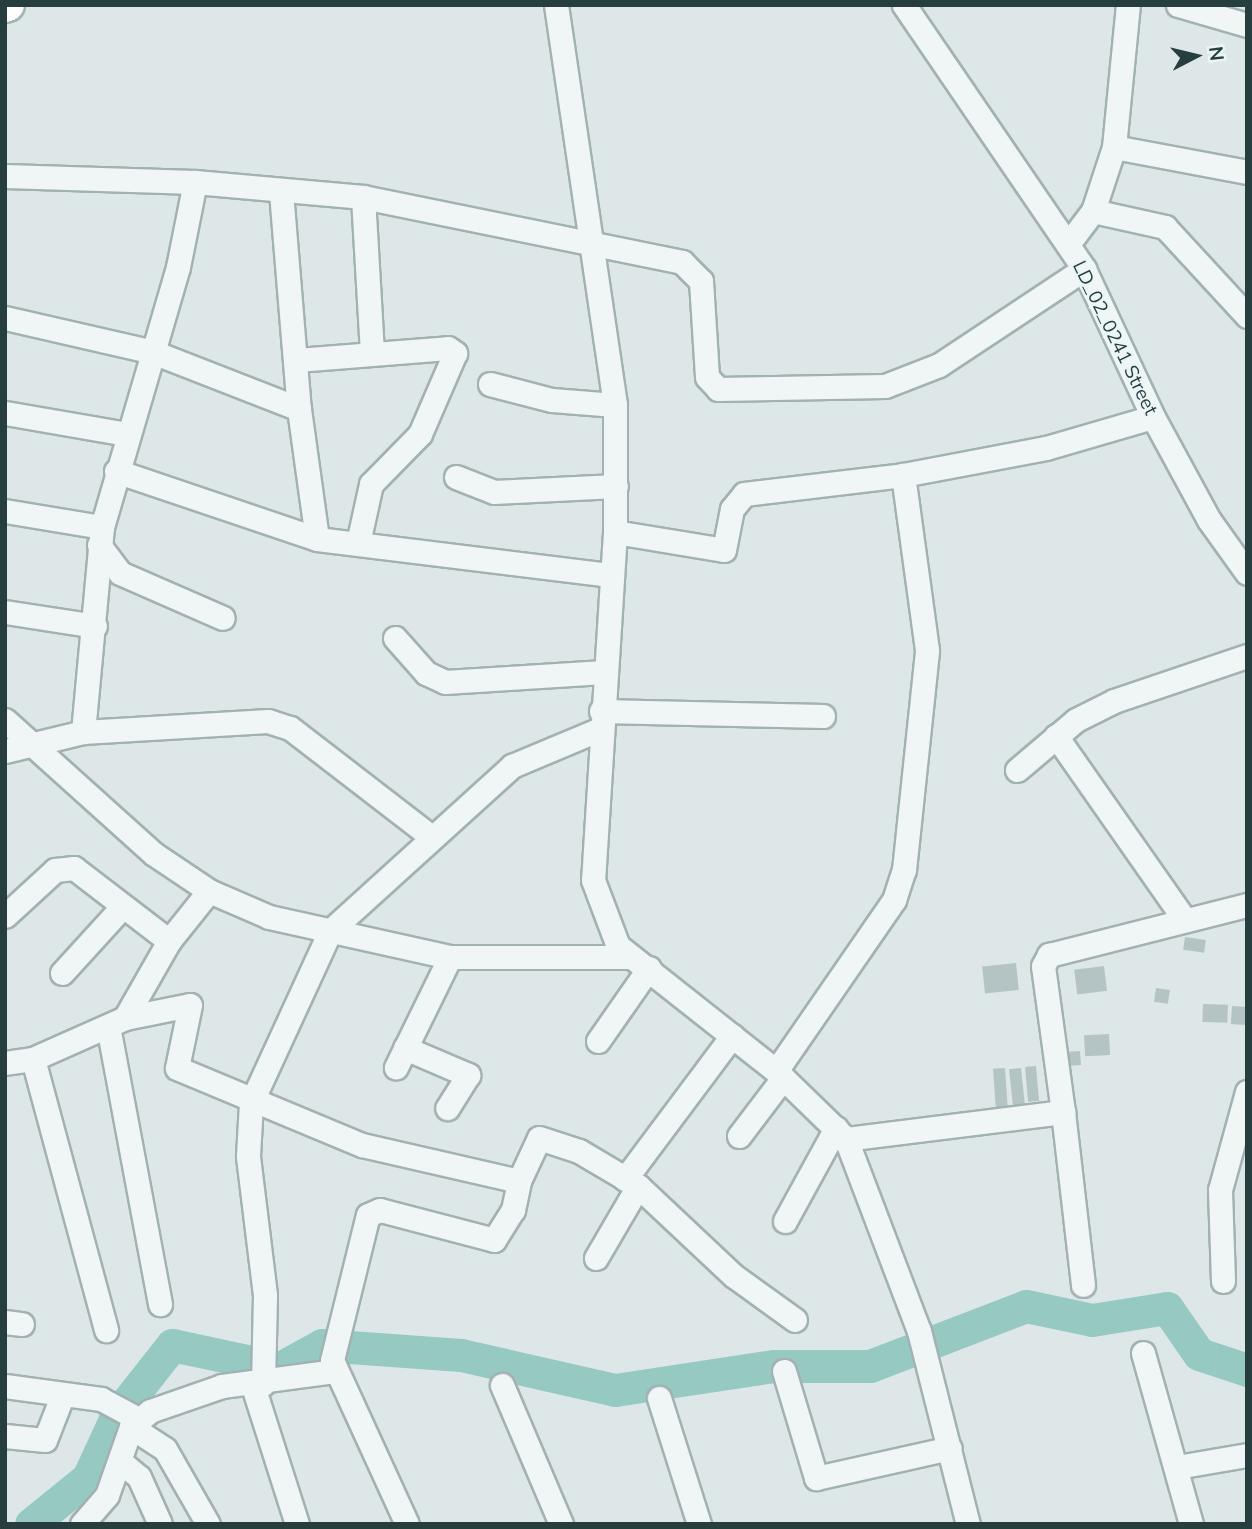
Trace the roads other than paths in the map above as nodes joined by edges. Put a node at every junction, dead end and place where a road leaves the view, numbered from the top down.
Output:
1 (556, 5) edge
2 (904, 5) edge
3 (1128, 5) edge
4 (1178, 5) edge
5 (1247, 25) edge
6 (1114, 147) junction
7 (1247, 172) edge
8 (5, 176) edge
9 (195, 182) junction
10 (281, 192) junction
11 (363, 197) junction
12 (1093, 211) junction
13 (1068, 244) junction
14 (587, 247) junction
15 (1084, 269) junction
16 (1247, 316) edge
17 (5, 318) edge
18 (153, 352) junction
19 (372, 353) junction
20 (297, 360) junction
21 (490, 384) dead end
22 (615, 405) junction
23 (299, 410) junction
24 (5, 413) edge
25 (1153, 417) junction
26 (126, 434) junction
27 (116, 471) junction
28 (903, 475) junction
29 (456, 477) dead end
30 (616, 486) junction
31 (5, 510) edge
32 (615, 532) junction
33 (100, 536) junction
34 (317, 539) junction
35 (358, 543) junction
36 (1247, 573) edge
37 (609, 575) junction
38 (5, 612) edge
39 (223, 618) dead end
40 (95, 626) junction
41 (395, 638) dead end
42 (1247, 656) edge
43 (604, 672) junction
44 (822, 716) dead end
45 (5, 720) edge
46 (600, 720) junction
47 (83, 732) junction
48 (1056, 736) junction
49 (34, 747) junction
50 (5, 751) edge
51 (1017, 770) dead end
52 (430, 836) junction
53 (209, 891) junction
54 (1247, 905) edge
55 (122, 907) junction
56 (5, 916) edge
57 (1185, 920) junction
58 (330, 931) junction
59 (169, 942) junction
60 (450, 957) junction
61 (639, 962) junction
62 (62, 973) dead end
63 (116, 1022) junction
64 (732, 1036) junction
65 (598, 1041) dead end
66 (33, 1059) junction
67 (5, 1063) edge
68 (779, 1074) junction
69 (1247, 1092) edge
70 (251, 1103) junction
71 (447, 1108) dead end
72 (1063, 1112) junction
73 (841, 1133) junction
74 (739, 1136) dead end
75 (519, 1181) junction
76 (631, 1182) junction
77 (785, 1221) dead end
78 (596, 1258) dead end
79 (1223, 1282) dead end
80 (1083, 1285) dead end
81 (160, 1304) dead end
82 (795, 1320) dead end
83 (106, 1330) dead end
84 (1143, 1353) dead end
85 (333, 1361) junction
86 (784, 1371) dead end
87 (259, 1372) junction
88 (502, 1385) dead end
89 (5, 1386) edge
90 (63, 1394) junction
91 (659, 1398) dead end
92 (133, 1420) junction
93 (5, 1436) edge
94 (950, 1448) junction
95 (1247, 1455) edge
96 (121, 1462) junction
97 (1177, 1467) junction
98 (82, 1524) edge
99 (160, 1524) edge
100 (208, 1524) edge
101 (297, 1524) edge
102 (407, 1524) edge
103 (561, 1524) edge
104 (699, 1524) edge
105 (968, 1524) edge
106 (1191, 1524) edge

1 - 14 street
2 - 13 street, LD_02_0241 Street
3 - 6 street
4 - 5 street
6 - 7 street
6 - 12 street
8 - 9 street
9 - 10 street
9 - 18 street
10 - 11 street
10 - 20 street
11 - 14 street
11 - 19 street
12 - 13 street
12 - 16 street
13 - 15 street, LD_02_0241 Street
14 - 15 street
14 - 22 street
15 - 25 street, LD_02_0241 Street
17 - 18 street
18 - 23 street
18 - 26 street
19 - 20 street
19 - 35 street
20 - 23 street
21 - 22 street
22 - 30 street
23 - 34 street
24 - 26 street
25 - 28 street
25 - 36 street, LD_02_0241 Street
26 - 27 street
27 - 33 street
27 - 34 street
28 - 32 street
28 - 68 street
29 - 30 street
30 - 32 street
31 - 33 street
32 - 37 street
33 - 39 street
33 - 40 street
34 - 35 street
35 - 37 street
37 - 43 street
38 - 40 street
40 - 47 street
41 - 43 street
42 - 48 street
43 - 46 street
44 - 46 street
45 - 49 street
46 - 52 street
46 - 61 street
47 - 49 street
47 - 52 street
48 - 51 street
48 - 57 street
49 - 50 street
49 - 53 street
52 - 58 street
53 - 58 street
53 - 59 street
54 - 57 street
55 - 56 street
55 - 59 street
55 - 62 street
57 - 72 street
58 - 60 street
58 - 70 street
59 - 63 street
60 - 61 street
60 - 71 street
61 - 64 street
61 - 65 street
63 - 66 street
63 - 70 street
63 - 81 street
64 - 68 street
64 - 76 street
66 - 67 street
66 - 83 street
68 - 73 street
68 - 74 street
69 - 79 street
70 - 75 street
70 - 87 street
72 - 73 street
72 - 80 street
73 - 77 street
73 - 94 street
75 - 76 street
75 - 85 street
76 - 78 street
76 - 82 street
84 - 97 street
85 - 87 street
85 - 102 street
86 - 94 street
87 - 92 street
87 - 101 street
88 - 103 street
89 - 90 street
90 - 92 street
90 - 93 street
91 - 104 street
92 - 96 street
92 - 100 street
94 - 105 street
95 - 97 street
96 - 98 street
96 - 99 street
97 - 106 street

